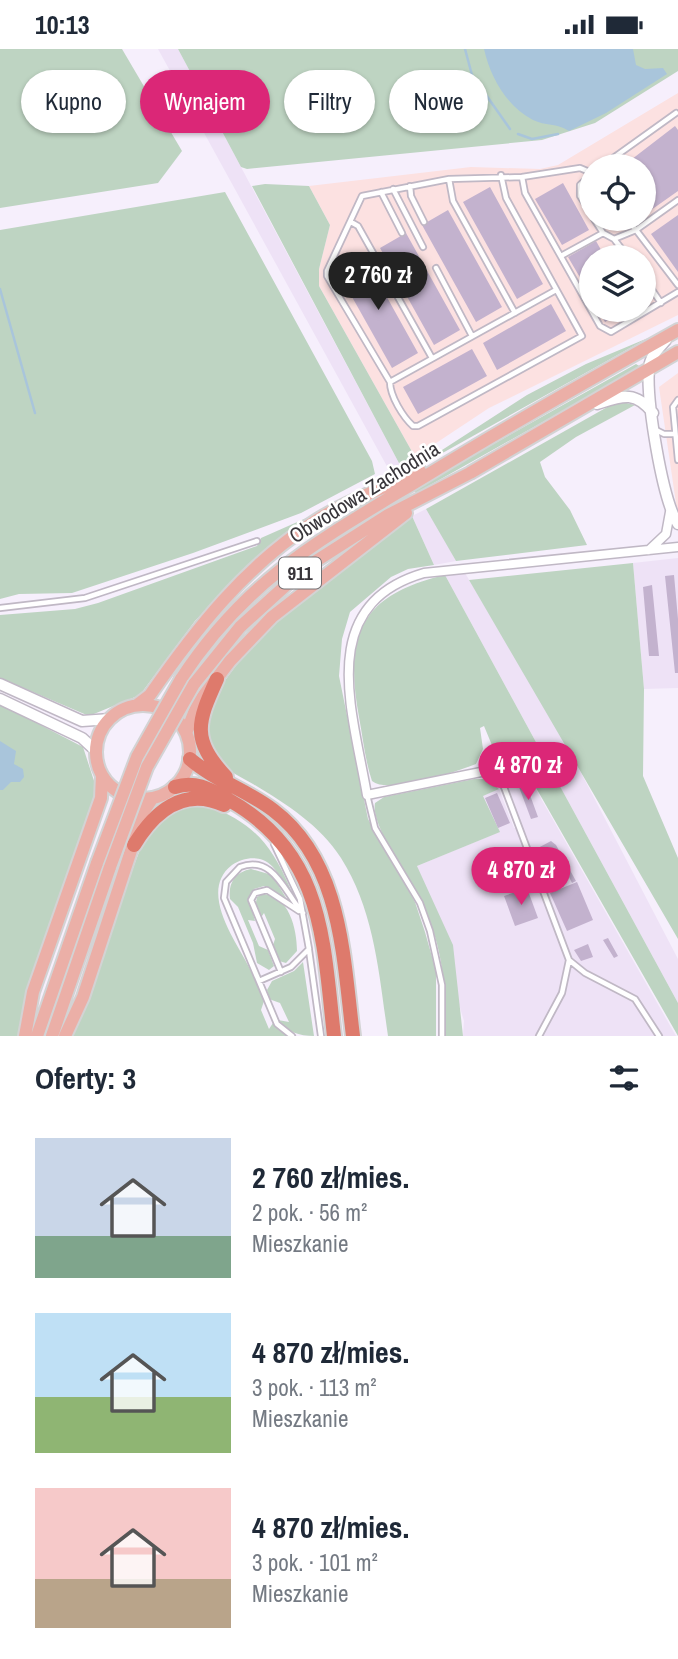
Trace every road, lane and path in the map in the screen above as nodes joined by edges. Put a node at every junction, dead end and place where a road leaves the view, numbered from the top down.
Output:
1 (677, 114) edge
2 (619, 154) edge
3 (579, 168) edge
4 (501, 175) junction
5 (522, 177) junction
6 (449, 179) junction
7 (410, 186) junction
8 (393, 189) junction
9 (381, 192) junction
10 (678, 201) edge
11 (656, 216) edge
12 (351, 222) junction
13 (424, 222) dead end
14 (634, 231) edge
15 (637, 231) edge
16 (402, 233) dead end
17 (603, 233) joint
18 (614, 239) junction
19 (619, 245) edge
20 (423, 247) dead end
21 (561, 256) junction
22 (436, 268) dead end
23 (678, 285) edge
24 (556, 290) junction
25 (678, 292) edge
26 (656, 295) edge
27 (662, 303) junction
28 (515, 313) junction
29 (678, 331) edge
30 (472, 336) junction
31 (678, 352) edge
32 (432, 358) junction
33 (649, 368) junction
34 (390, 382) junction
35 (678, 400) edge
36 (579, 409) junction
37 (654, 414) junction
38 (656, 429) junction
39 (673, 434) junction
40 (487, 437) junction
41 (678, 460) edge
42 (431, 494) junction
43 (670, 512) junction
44 (678, 524) edge
45 (257, 541) dead end
46 (678, 547) edge
47 (649, 550) junction
48 (0, 608) edge
49 (217, 679) junction
50 (0, 684) edge
51 (0, 699) edge
52 (137, 705) junction
53 (110, 719) junction
54 (186, 733) junction
55 (96, 751) junction
56 (190, 759) junction
57 (486, 771) joint
58 (101, 773) junction
59 (234, 786) junction
60 (175, 787) junction
61 (367, 795) junction
62 (152, 799) junction
63 (267, 832) junction
64 (284, 843) junction
65 (134, 845) junction
66 (303, 913) junction
67 (309, 949) junction
68 (569, 960) junction
69 (281, 972) junction
70 (259, 981) junction
71 (544, 1029) junction
72 (25, 1036) edge
73 (37, 1036) edge
74 (52, 1036) edge
75 (65, 1036) edge
76 (292, 1036) edge
77 (321, 1036) edge
78 (334, 1036) edge
79 (353, 1036) edge
80 (443, 1036) edge
81 (540, 1036) edge
82 (548, 1036) edge
83 (659, 1036) edge

1 - 2 lane
3 - 5 lane
4 - 5 lane
4 - 6 lane
4 - 24 lane
5 - 21 lane
6 - 7 lane
6 - 28 lane
7 - 8 lane
7 - 13 lane
8 - 9 lane
8 - 20 lane
9 - 12 lane
9 - 16 lane
10 - 11 lane
12 - 32 lane
12 - 34 lane
14 - 18 lane
15 - 23 lane
17 - 18 lane
17 - 21 lane
18 - 19 lane
21 - 27 lane
22 - 30 lane
24 - 28 lane
24 - 34 lane
25 - 27 lane
26 - 27 lane
28 - 30 lane
29 - 33 street
29 - 40 main road, Obwodowa Zachodnia / 911
30 - 32 lane
31 - 33 main road, 911
32 - 34 lane
33 - 36 main road, Obwodowa Zachodnia / 911
33 - 37 street
35 - 39 lane
36 - 37 street
36 - 42 main road, Obwodowa Zachodnia / 911
37 - 38 street
38 - 39 lane
38 - 43 street
39 - 41 lane
40 - 52 main road
40 - 73 main road, Obwodowa Zachodnia / 911, bridge
42 - 49 main road
42 - 74 main road, Obwodowa Zachodnia / 911, bridge
43 - 44 street
43 - 47 street
45 - 48 lane
46 - 47 street
47 - 61 street
49 - 54 main road
49 - 59 highway
50 - 53 street
51 - 55 street
52 - 53 main road
52 - 54 main road
53 - 55 main road
54 - 56 main road
55 - 58 main road
56 - 59 highway
56 - 60 main road
57 - 61 street
57 - 68 lane
58 - 62 main road
58 - 72 main road
59 - 79 highway
60 - 62 main road
60 - 64 highway
61 - 80 lane
62 - 65 main road
63 - 64 highway
63 - 65 highway
63 - 66 lane
64 - 78 highway
65 - 75 main road
66 - 67 lane
66 - 69 lane
66 - 70 lane
67 - 69 lane
67 - 77 lane
68 - 71 lane
68 - 83 lane
69 - 70 lane
70 - 76 lane
71 - 81 lane
71 - 82 lane

